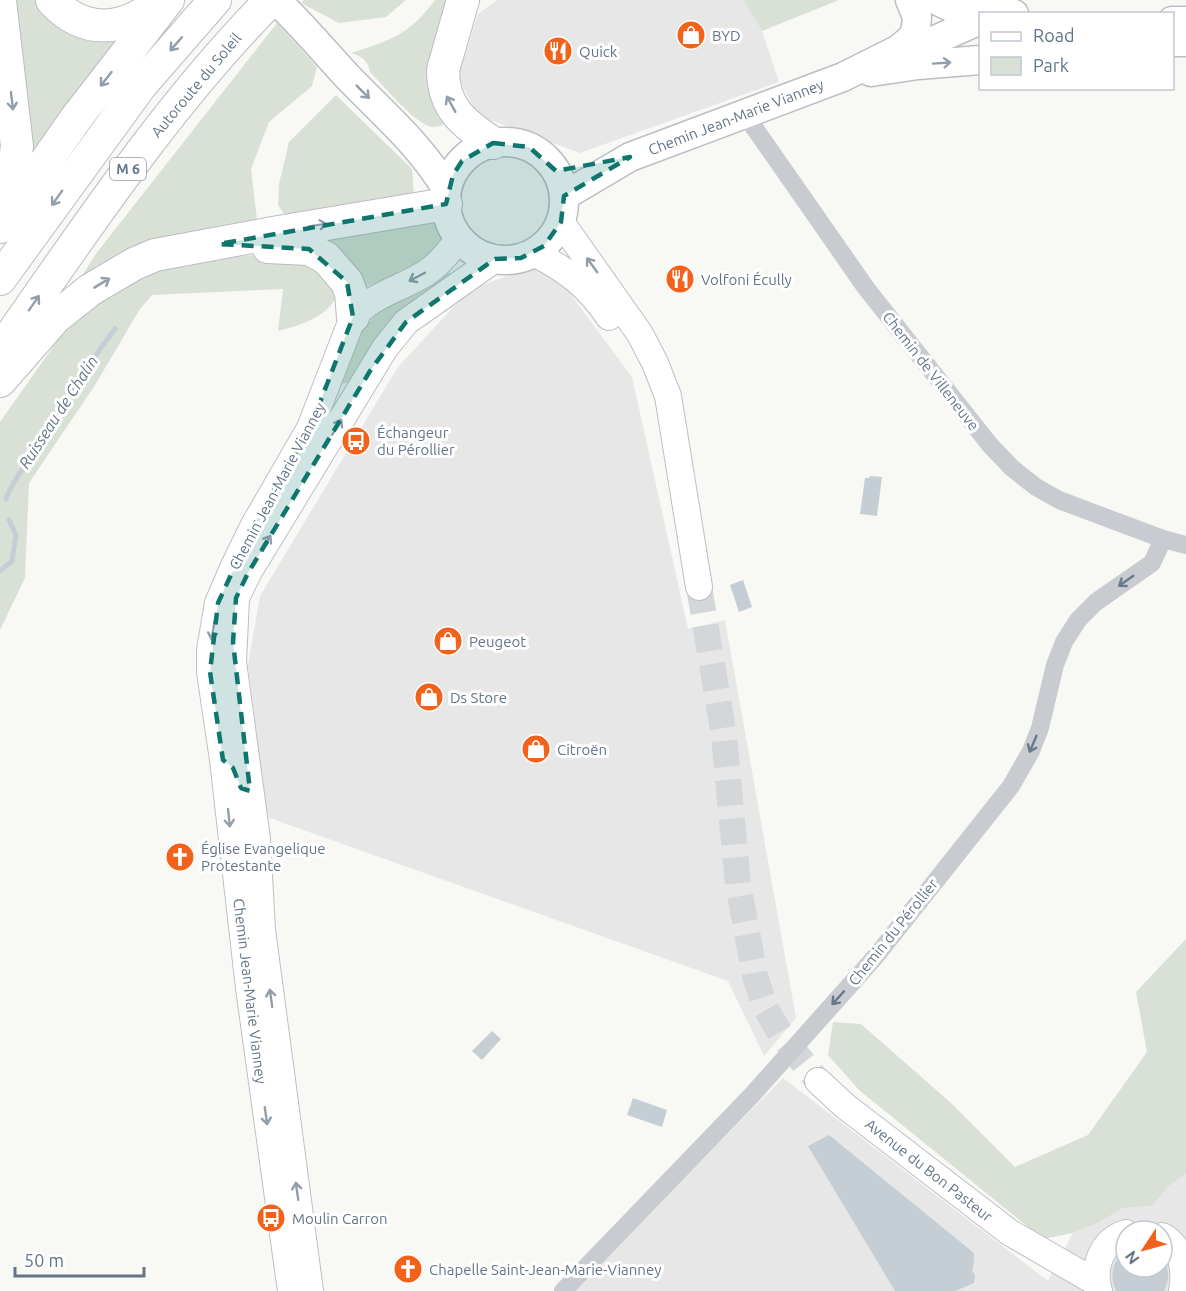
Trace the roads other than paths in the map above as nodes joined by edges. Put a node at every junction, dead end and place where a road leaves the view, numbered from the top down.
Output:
1 (52, 0) edge
2 (162, 0) edge
3 (168, 0) edge
4 (215, 0) edge
5 (271, 0) edge
6 (276, 0) edge
7 (910, 0) edge
8 (936, 0) edge
9 (0, 1) edge
10 (463, 2) edge
11 (978, 16) edge
12 (899, 49) junction
13 (979, 60) edge
14 (843, 77) junction
15 (744, 114) junction
16 (493, 143) junction
17 (560, 196) junction
18 (447, 197) junction
19 (0, 226) edge
20 (459, 238) junction
21 (219, 244) junction
22 (534, 253) junction
23 (495, 259) junction
24 (0, 279) edge
25 (353, 317) junction
26 (0, 351) edge
27 (0, 381) edge
28 (682, 490) junction
29 (1163, 539) junction
30 (1186, 545) edge
31 (699, 587) tunnel mouth
32 (223, 760) junction
33 (250, 791) junction
34 (818, 1081) tunnel mouth
35 (1114, 1239) edge
36 (1174, 1246) edge
37 (1103, 1251) junction
38 (1044, 1253) junction
39 (1184, 1258) edge
40 (1098, 1287) edge
41 (291, 1291) edge
42 (310, 1291) edge
43 (563, 1291) edge
44 (1182, 1291) edge

1 - 2 highway
3 -> 19 highway
4 -> 24 highway, M 6
26 -> 5 highway, Autoroute du Soleil / M 6
6 -> 18 main road
7 - 12 main road, Chemin Jean-Marie Vianney
8 - 11 main road
9 -> 19 highway
16 -> 10 highway
11 - 12 main road, Chemin Jean-Marie Vianney
12 - 14 main road, Chemin Jean-Marie Vianney
14 -> 13 main road, Chemin Jean-Marie Vianney
14 - 15 main road, Chemin Jean-Marie Vianney
15 - 17 main road, Chemin Jean-Marie Vianney
15 - 29 street, Chemin de Villeneuve
16 - 17 main road
16 - 18 main road
17 - 22 main road
28 -> 17 street
18 - 20 main road
21 -> 18 highway
20 - 23 main road
20 -> 25 street, Chemin Jean-Marie Vianney
21 - 25 highway
27 -> 21 highway
22 - 23 main road
22 - 28 street
33 -> 23 street, Chemin Jean-Marie Vianney
25 -> 32 street, Chemin Jean-Marie Vianney
28 - 31 street
29 - 30 street, Chemin de Villeneuve
29 -> 43 street, Chemin du Pérollier
32 - 33 street
32 -> 41 street, Chemin Jean-Marie Vianney
42 -> 33 street, Chemin Jean-Marie Vianney
34 - 38 street, Avenue du Bon Pasteur
35 - 37 street
36 - 39 street
37 - 38 street
37 - 40 street, Avenue du Bon Pasteur
38 - 40 street, Avenue du Bon Pasteur
39 - 44 street

